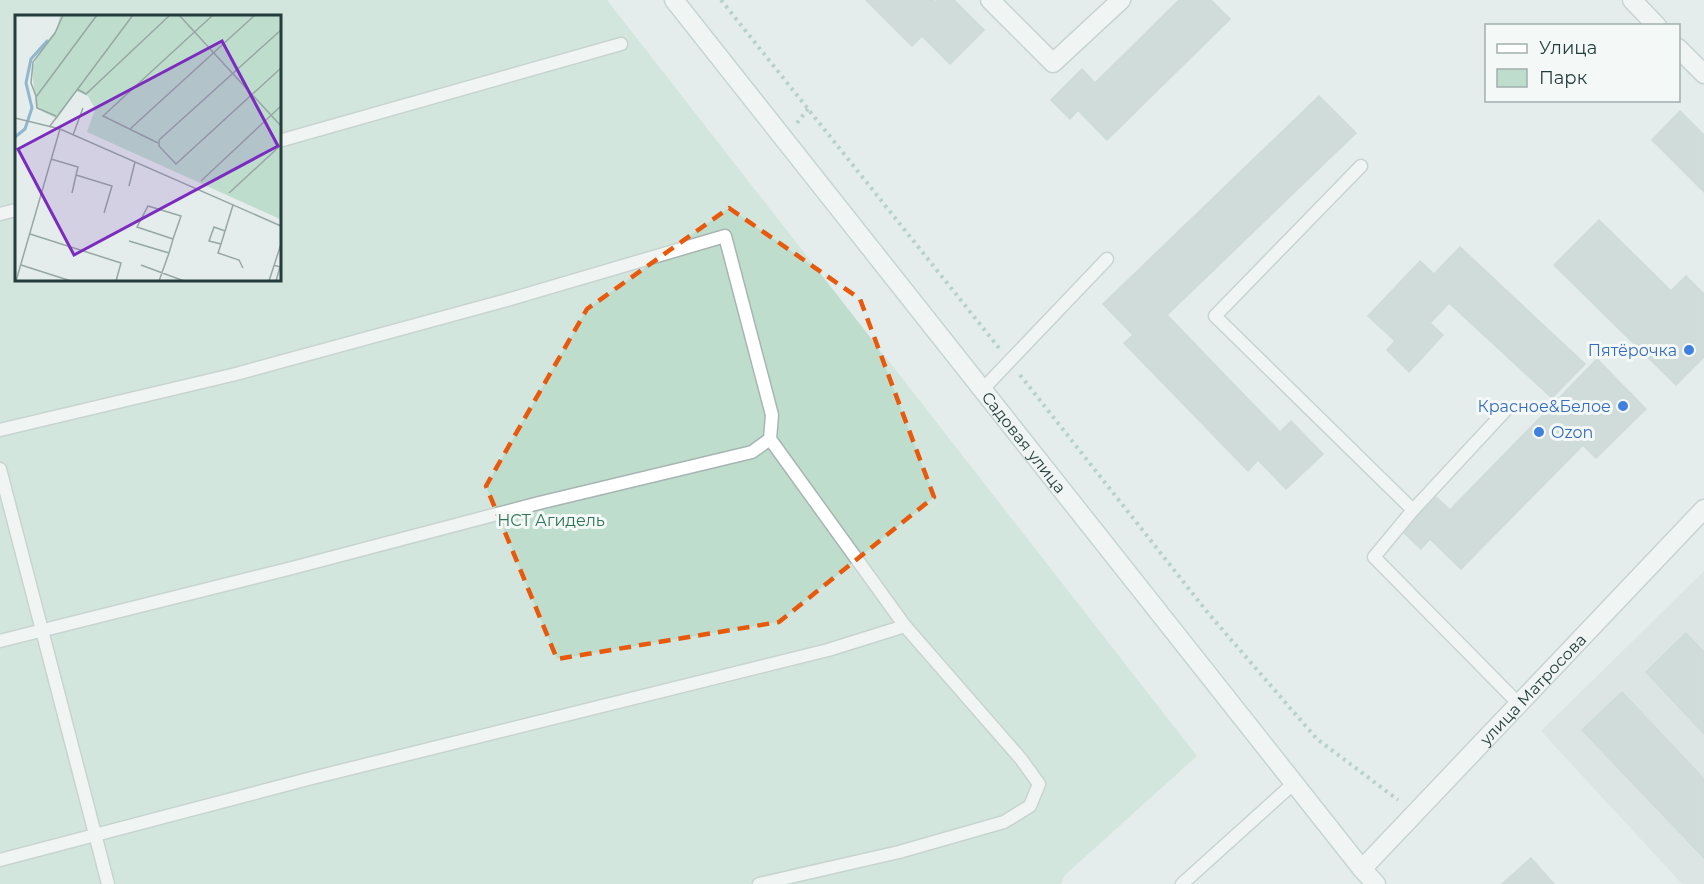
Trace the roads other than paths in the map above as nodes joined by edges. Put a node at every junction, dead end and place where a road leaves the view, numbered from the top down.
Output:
1 (674, 0) edge
2 (990, 0) edge
3 (1121, 0) edge
4 (1632, 0) edge
5 (1654, 24) edge
6 (621, 44) dead end
7 (1680, 50) edge
8 (1704, 74) edge
9 (280, 141) edge
10 (1361, 166) dead end
11 (15, 210) edge
12 (0, 214) edge
13 (1107, 259) dead end
14 (983, 389) junction
15 (1505, 411) dead end
16 (0, 430) edge
17 (770, 439) junction
18 (0, 469) edge
19 (1704, 509) edge
20 (1413, 510) junction
21 (905, 626) junction
22 (42, 630) junction
23 (0, 641) edge
24 (1518, 704) junction
25 (1294, 783) junction
26 (96, 836) junction
27 (0, 860) edge
28 (1362, 869) junction
29 (108, 884) edge
30 (759, 884) edge
31 (1182, 884) edge
32 (1376, 884) edge

1 - 14 main road, Садовая улица
2 - 3 main road
4 - 5 main road
6 - 9 lane
7 - 8 main road
10 - 20 lane
11 - 12 lane
13 - 14 lane
14 - 25 main road, Садовая улица
15 - 20 lane
16 - 17 lane
17 - 21 lane
17 - 22 lane
18 - 22 lane
19 - 24 main road, улица Матросова
20 - 24 lane
21 - 26 lane
21 - 30 lane
22 - 23 lane
22 - 26 lane
24 - 28 main road, улица Матросова
25 - 28 main road, Садовая улица
25 - 31 lane
26 - 27 lane
26 - 29 lane
28 - 32 main road, Садовая улица

